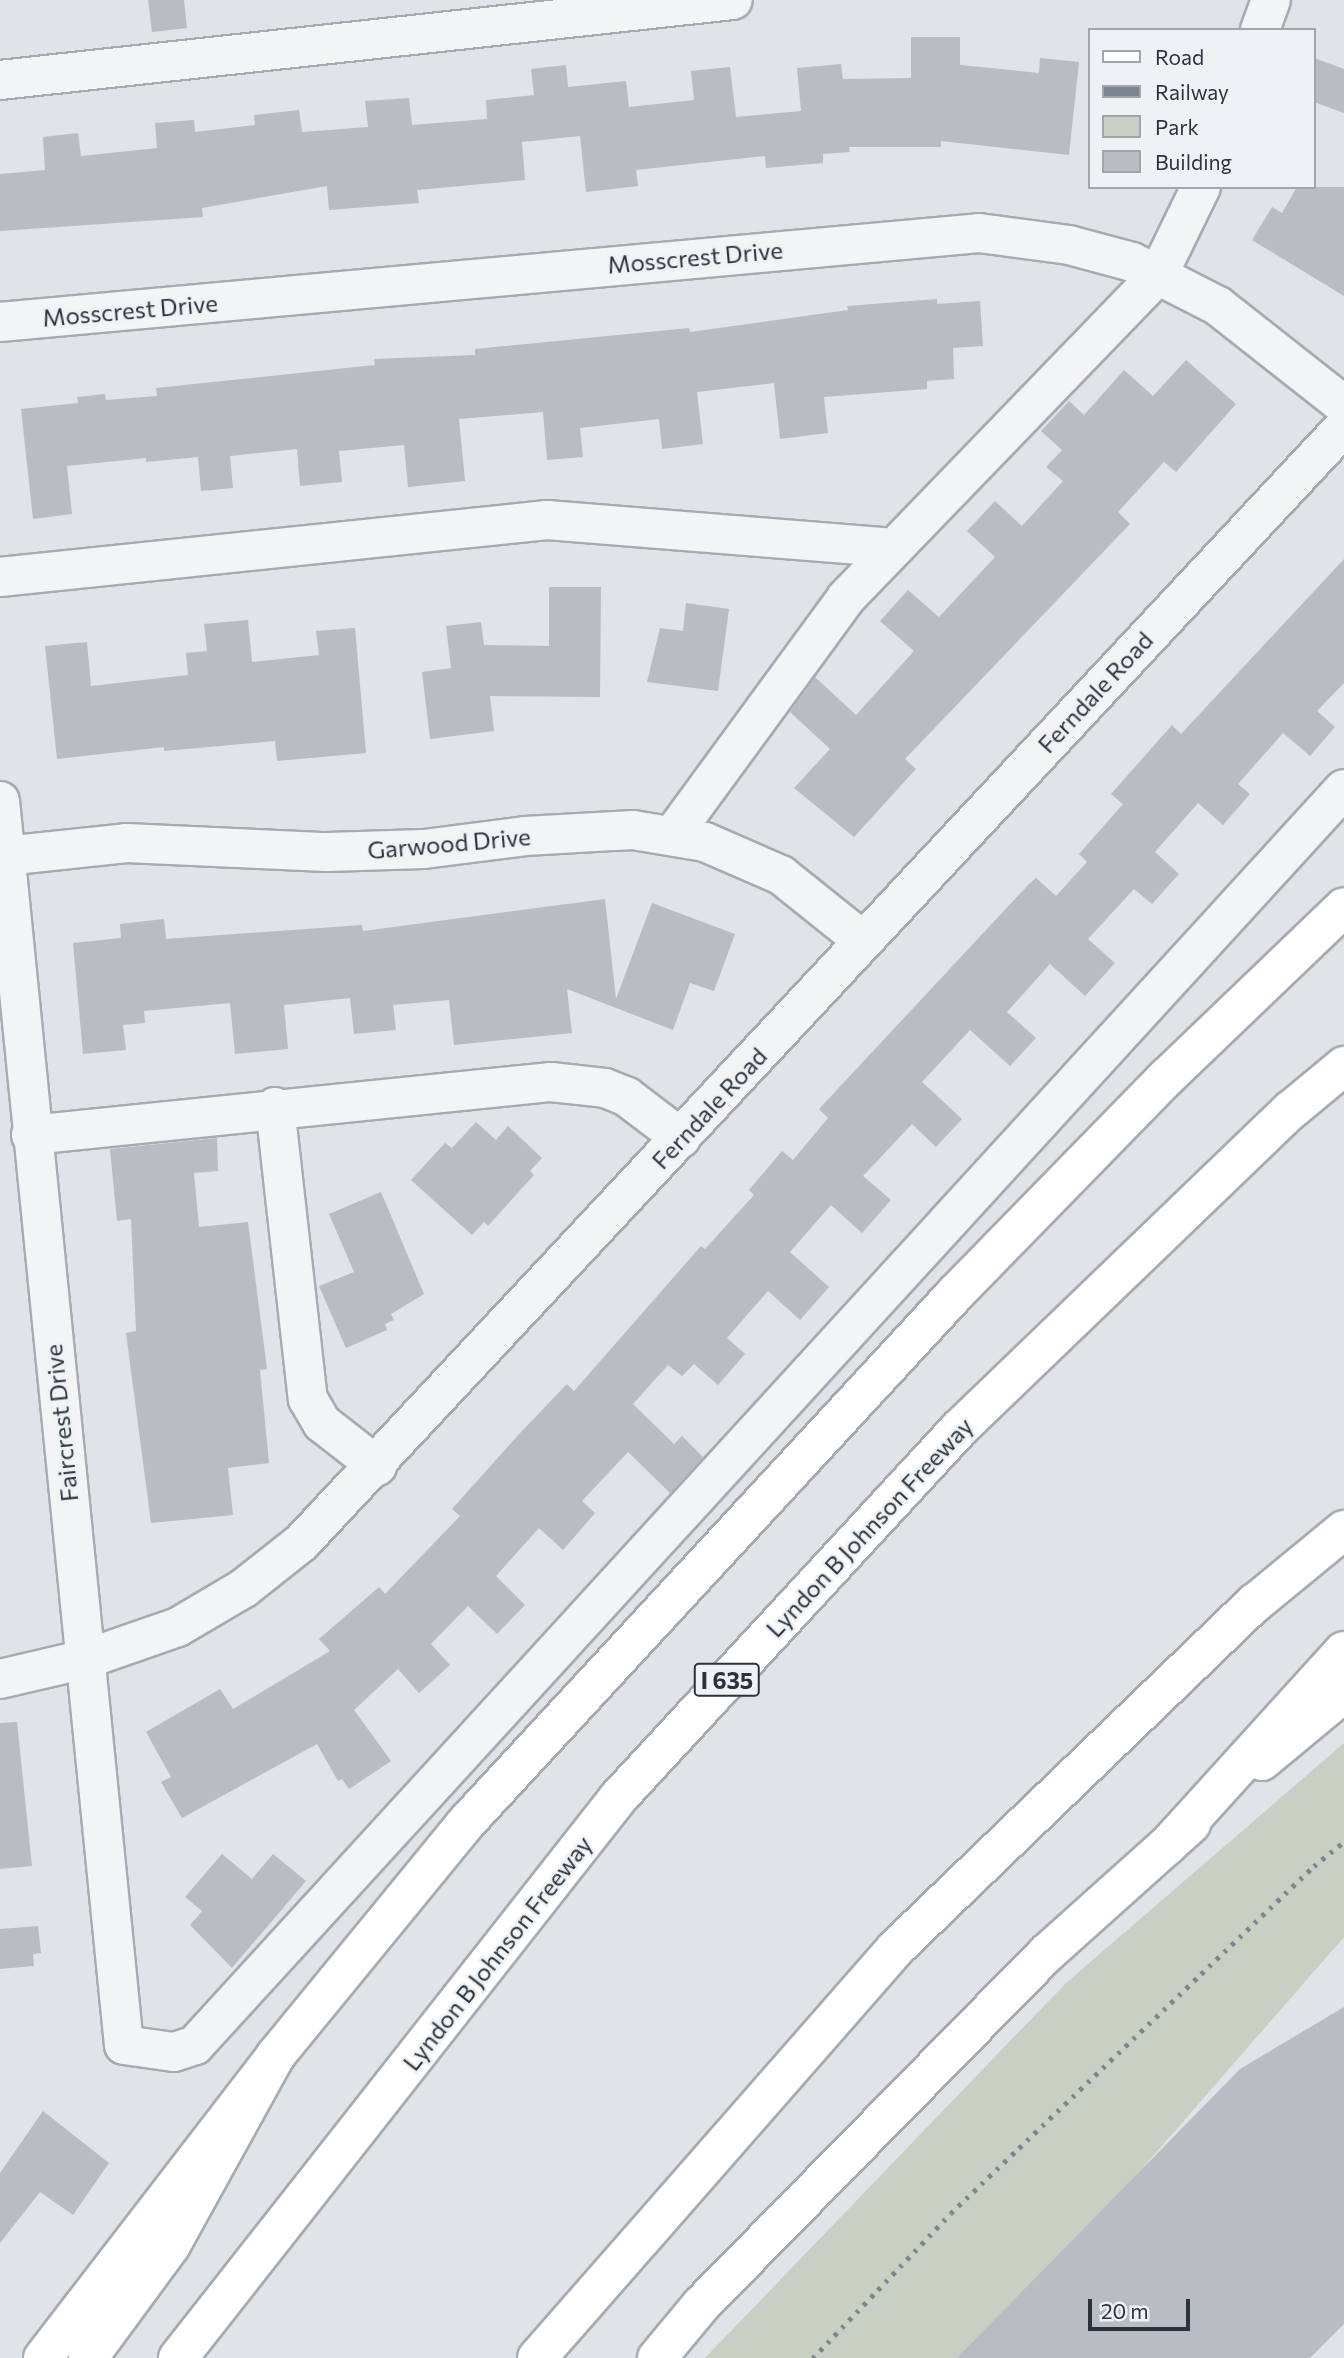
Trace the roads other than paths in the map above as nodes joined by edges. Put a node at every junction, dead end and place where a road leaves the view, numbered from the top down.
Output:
1 (733, 0) edge
2 (1271, 0) edge
3 (1261, 28) edge
4 (0, 80) edge
5 (1200, 189) edge
6 (1158, 275) junction
7 (0, 322) edge
8 (1344, 405) edge
9 (1344, 427) edge
10 (894, 548) junction
11 (0, 578) edge
12 (1344, 789) edge
13 (0, 802) edge
14 (672, 836) junction
15 (5, 856) junction
16 (1344, 907) edge
17 (862, 940) junction
18 (1344, 1066) edge
19 (275, 1107) junction
20 (31, 1135) junction
21 (681, 1138) junction
22 (377, 1466) junction
23 (1344, 1530) edge
24 (1344, 1651) edge
25 (86, 1659) junction
26 (0, 1679) edge
27 (1344, 1693) edge
28 (1167, 1846) junction
29 (276, 2056) junction
30 (43, 2358) edge
31 (88, 2358) edge
32 (178, 2358) edge
33 (537, 2358) edge
34 (657, 2358) edge

1 - 4 street
2 - 3 street
5 - 6 street
6 - 7 street, Mosscrest Drive
6 - 8 street, Mosscrest Drive
6 - 10 street
9 - 17 street, Ferndale Road
10 - 11 street
10 - 14 street
12 - 25 street, Faircrest Drive
13 - 15 street, Faircrest Drive
14 - 15 street, Garwood Drive
14 - 17 street, Garwood Drive
15 - 20 street, Faircrest Drive
16 - 29 main road
17 - 21 street, Ferndale Road
18 - 32 main road, Lyndon B Johnson Freeway / I 635
19 - 20 street
19 - 21 street
19 - 22 street
20 - 25 street, Faircrest Drive
21 - 22 street, Ferndale Road
22 - 25 street, Ferndale Road
23 - 33 main road
24 - 28 main road
25 - 26 street, Ferndale Road
27 - 28 main road
28 - 34 main road
29 - 30 main road
29 - 31 main road

